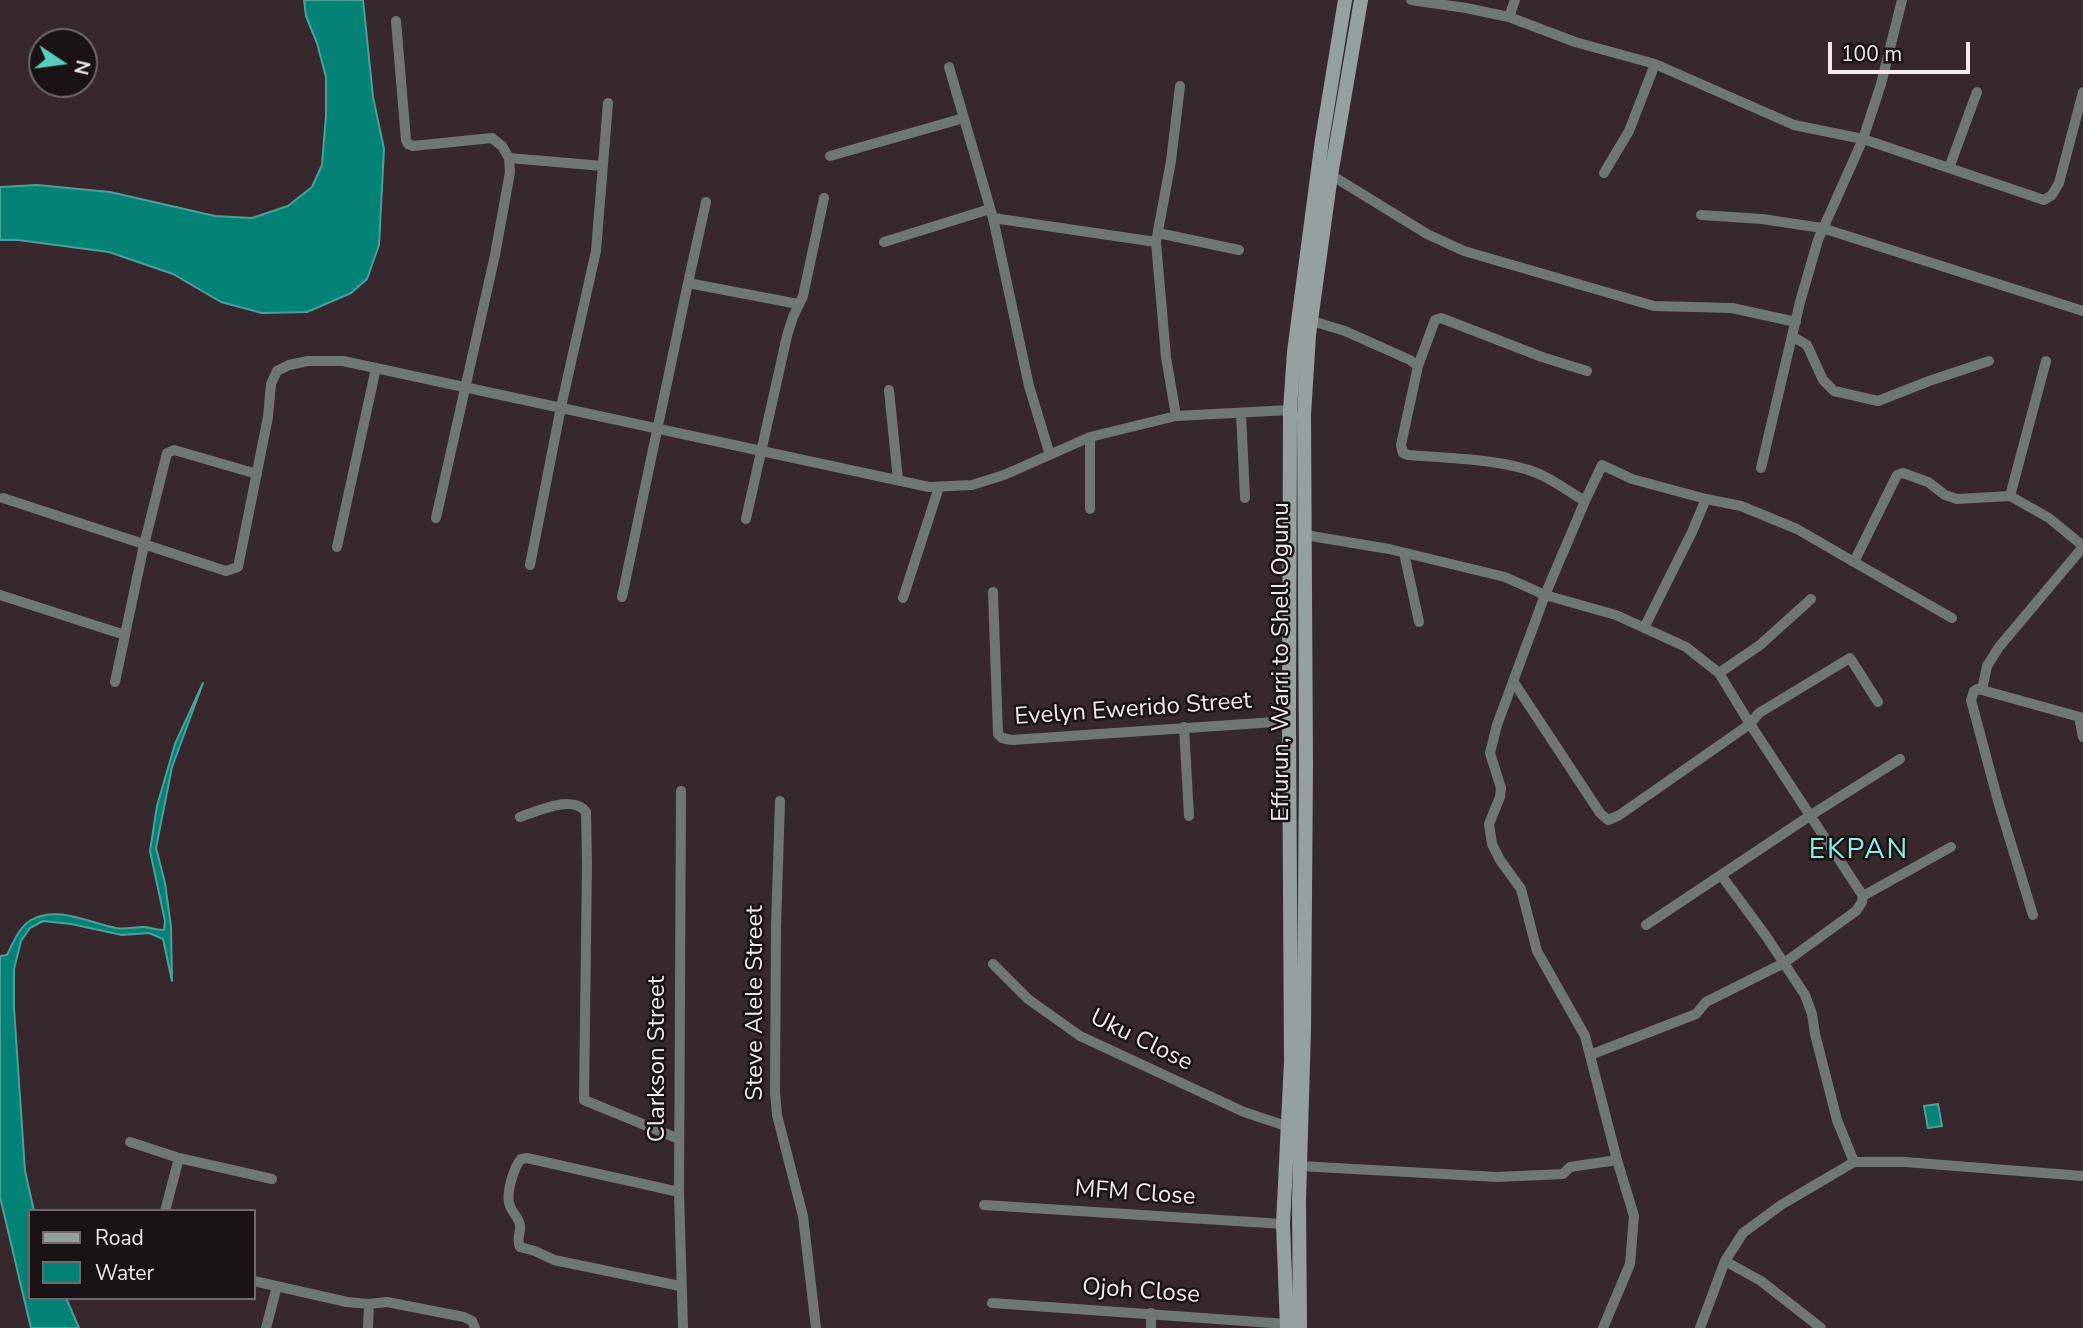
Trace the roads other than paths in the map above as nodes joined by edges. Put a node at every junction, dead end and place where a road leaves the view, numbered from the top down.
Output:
1 (1345, 0) edge
2 (1361, 0) edge
3 (1410, 0) edge
4 (1515, 0) edge
5 (1902, 0) edge
6 (1467, 4) edge
7 (1509, 17) junction
8 (396, 21) dead end
9 (1654, 64) junction
10 (949, 67) dead end
11 (1180, 86) dead end
12 (1977, 92) dead end
13 (2083, 92) edge
14 (608, 103) dead end
15 (964, 118) junction
16 (1863, 139) junction
17 (830, 156) dead end
18 (509, 158) junction
19 (603, 166) junction
20 (1949, 168) junction
21 (1604, 173) dead end
22 (1331, 175) junction
23 (824, 198) dead end
24 (706, 202) dead end
25 (992, 214) junction
26 (1701, 215) dead end
27 (1822, 228) junction
28 (1157, 237) junction
29 (884, 242) dead end
30 (1240, 250) dead end
31 (688, 283) junction
32 (798, 304) junction
33 (2083, 311) edge
34 (1312, 321) junction
35 (1796, 321) junction
36 (1792, 336) junction
37 (1989, 361) dead end
38 (2046, 361) dead end
39 (1418, 366) junction
40 (376, 368) junction
41 (1587, 371) dead end
42 (465, 386) junction
43 (889, 390) dead end
44 (561, 407) junction
45 (1290, 410) junction
46 (1241, 413) junction
47 (1176, 416) junction
48 (657, 428) junction
49 (1090, 438) junction
50 (762, 452) junction
51 (1050, 455) junction
52 (1760, 468) dead end
53 (257, 474) junction
54 (898, 480) junction
55 (939, 486) junction
56 (2010, 496) junction
57 (3, 498) dead end
58 (1245, 498) dead end
59 (1706, 499) junction
60 (1585, 501) junction
61 (1090, 509) dead end
62 (436, 518) dead end
63 (746, 519) dead end
64 (1305, 535) junction
65 (144, 545) junction
66 (337, 547) dead end
67 (2083, 547) edge
68 (1404, 552) junction
69 (1854, 562) junction
70 (530, 565) dead end
71 (993, 592) dead end
72 (0, 595) edge
73 (1545, 595) junction
74 (622, 597) dead end
75 (903, 598) dead end
76 (1811, 599) dead end
77 (1952, 618) dead end
78 (1419, 622) dead end
79 (1644, 628) junction
80 (125, 635) junction
81 (1719, 673) junction
82 (1513, 681) junction
83 (115, 682) dead end
84 (1982, 690) junction
85 (1878, 702) dead end
86 (2081, 718) edge
87 (1289, 721) junction
88 (1750, 724) junction
89 (1184, 727) junction
90 (2083, 737) edge
91 (1900, 759) dead end
92 (1290, 765) junction
93 (1306, 765) junction
94 (681, 791) dead end
95 (780, 801) dead end
96 (1811, 815) junction
97 (1189, 816) dead end
98 (520, 817) dead end
99 (1951, 847) dead end
100 (1721, 875) junction
101 (1863, 896) junction
102 (2033, 915) dead end
103 (1646, 925) dead end
104 (1784, 963) junction
105 (993, 964) dead end
106 (1590, 1055) junction
107 (1289, 1127) junction
108 (679, 1139) junction
109 (130, 1142) dead end
110 (179, 1158) junction
111 (1617, 1160) junction
112 (1854, 1162) junction
113 (1300, 1166) junction
114 (2083, 1176) edge
115 (272, 1179) dead end
116 (679, 1192) junction
117 (984, 1205) dead end
118 (166, 1209) edge
119 (1283, 1224) junction
120 (1725, 1261) junction
121 (256, 1281) edge
122 (277, 1286) junction
123 (680, 1286) junction
124 (992, 1303) dead end
125 (369, 1304) junction
126 (1151, 1313) junction
127 (1291, 1327) edge
128 (266, 1328) edge
129 (368, 1328) edge
130 (475, 1328) edge
131 (682, 1328) edge
132 (816, 1328) edge
133 (1151, 1328) edge
134 (1604, 1328) edge
135 (1700, 1328) edge
136 (1821, 1328) edge

1 - 45 main road, Effurun, Warri to Shell Ogunu
2 - 22 main road, Effurun, Warri to Shell Ogunu
3 - 6 street
4 - 7 street
5 - 16 street
6 - 7 street
7 - 9 street
8 - 18 street
9 - 16 street
9 - 21 street
10 - 15 street
11 - 28 street
12 - 20 street
13 - 20 street
14 - 19 street
15 - 17 street
15 - 25 street
16 - 20 street
16 - 27 street
18 - 19 street
18 - 42 street
19 - 44 street
22 - 34 main road, Effurun, Warri to Shell Ogunu
22 - 35 street
23 - 32 street
24 - 31 street
25 - 28 street
25 - 29 street
25 - 51 street
26 - 27 street
27 - 33 street
27 - 35 street
28 - 30 street
28 - 47 street
31 - 32 street
31 - 48 street
32 - 50 street
34 - 39 street
34 - 64 main road, Effurun, Warri to Shell Ogunu
35 - 36 street
36 - 37 street
36 - 52 street
38 - 56 street
39 - 41 street
39 - 60 street
40 - 42 street
40 - 53 street
40 - 66 street
42 - 44 street
42 - 62 street
43 - 54 street
44 - 48 street
44 - 70 street
45 - 46 street
45 - 87 main road, Effurun, Warri to Shell Ogunu
46 - 47 street
46 - 58 street
47 - 49 street
48 - 50 street
48 - 74 street
49 - 51 street
49 - 61 street
50 - 54 street
50 - 63 street
51 - 55 street
53 - 65 street
53 - 65 street
54 - 55 street
55 - 75 street
56 - 67 street
56 - 69 street
57 - 65 street
59 - 60 street
59 - 69 street
59 - 79 street
60 - 73 street
64 - 68 street
64 - 93 main road, Effurun, Warri to Shell Ogunu
65 - 80 street
67 - 84 street
68 - 73 street
68 - 78 street
69 - 77 street
71 - 89 street, Evelyn Ewerido Street
72 - 80 street
73 - 79 street
73 - 82 street
76 - 81 street
79 - 81 street
80 - 83 street
81 - 88 street
82 - 88 street
82 - 106 street
84 - 86 street
84 - 102 street
85 - 88 street
86 - 90 street
87 - 89 street, Evelyn Ewerido Street
87 - 92 main road, Effurun, Warri to Shell Ogunu
88 - 96 street
89 - 97 street
91 - 96 street
92 - 93 main road
92 - 107 main road, Effurun, Warri to Shell Ogunu
93 - 113 main road, Effurun, Warri to Shell Ogunu
94 - 108 street, Clarkson Street
95 - 132 street, Steve Alele Street
96 - 100 street
96 - 101 street
98 - 108 street
99 - 101 street
100 - 103 street
100 - 104 street
101 - 104 street
104 - 106 street
104 - 112 street
105 - 107 street, Uku Close
106 - 111 street
107 - 119 main road, Effurun, Warri to Shell Ogunu
108 - 116 street, Clarkson Street
109 - 110 street
110 - 115 street
110 - 118 street
111 - 113 street
111 - 134 street
112 - 114 street
112 - 120 street
113 - 127 main road, Effurun, Warri to Shell Ogunu
116 - 123 street, Clarkson Street
116 - 123 street
117 - 119 street, MFM Close
119 - 127 main road, Effurun, Warri to Shell Ogunu
120 - 135 street
120 - 136 street
121 - 122 street
122 - 125 street
122 - 128 street
123 - 131 street, Clarkson Street
124 - 126 street, Ojoh Close
125 - 129 street
125 - 130 street
126 - 127 street, Ojoh Close
126 - 133 street

